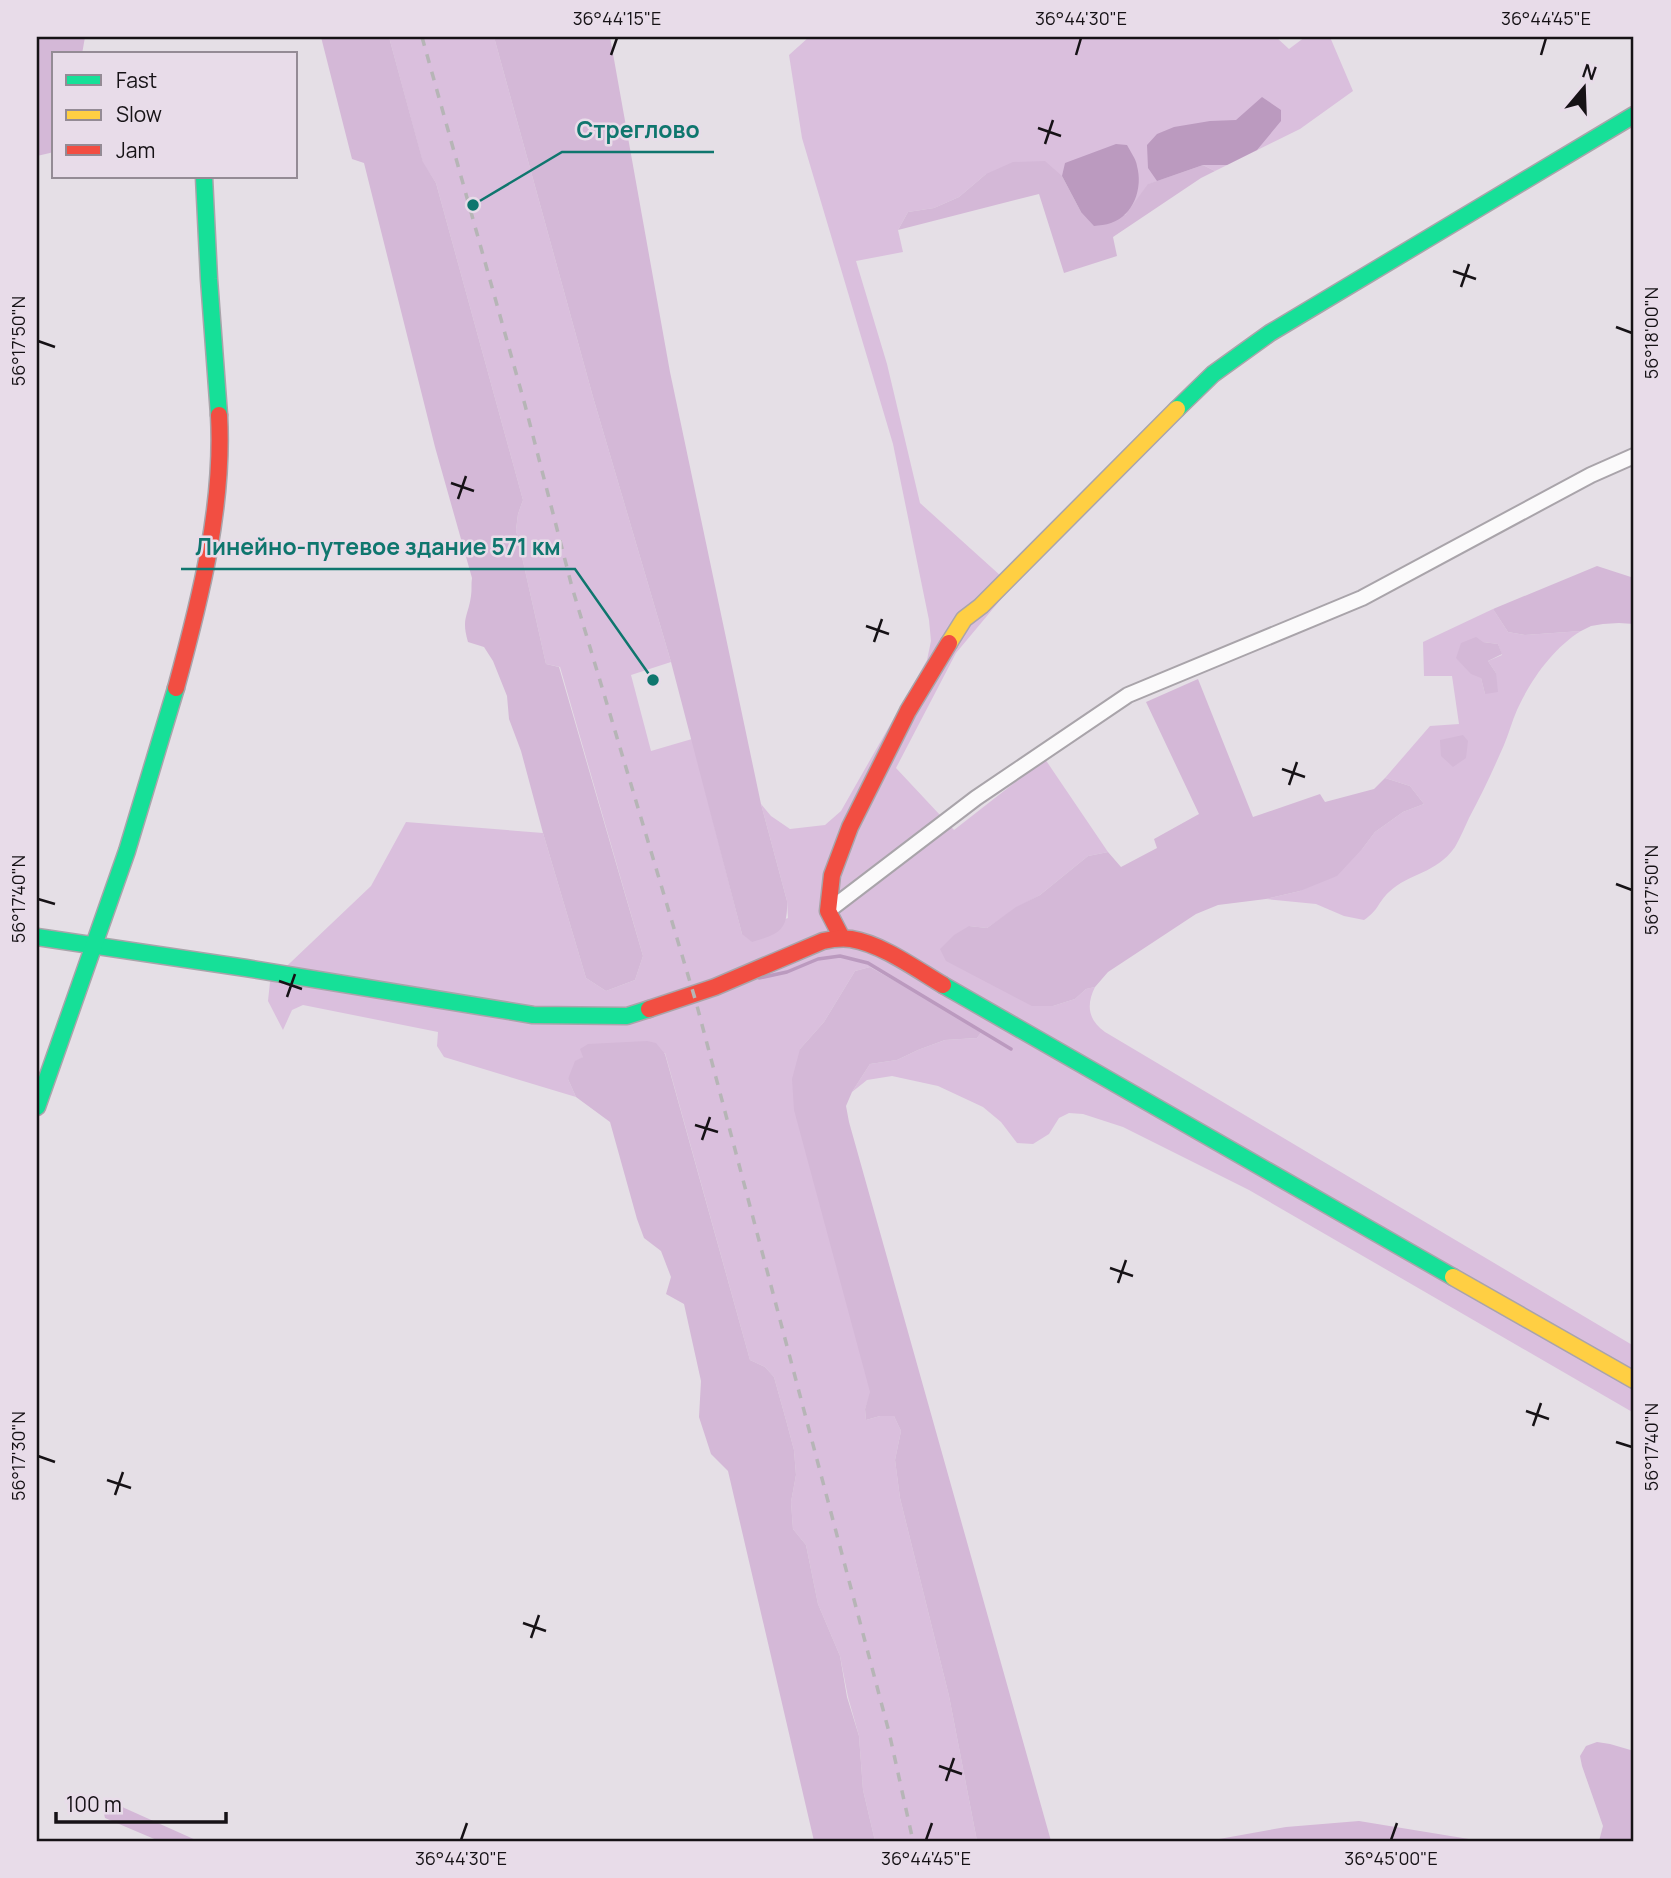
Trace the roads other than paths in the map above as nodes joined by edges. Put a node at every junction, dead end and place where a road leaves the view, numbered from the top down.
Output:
1 (1634, 115) edge
2 (204, 178) edge
3 (1634, 456) edge
4 (828, 912) junction
5 (37, 937) edge
6 (842, 938) junction
7 (96, 947) junction
8 (37, 1107) edge
9 (1634, 1380) edge

1 - 4 street
2 - 7 street
3 - 4 street
4 - 6 street
5 - 7 street
6 - 7 street
6 - 9 street
7 - 8 street

